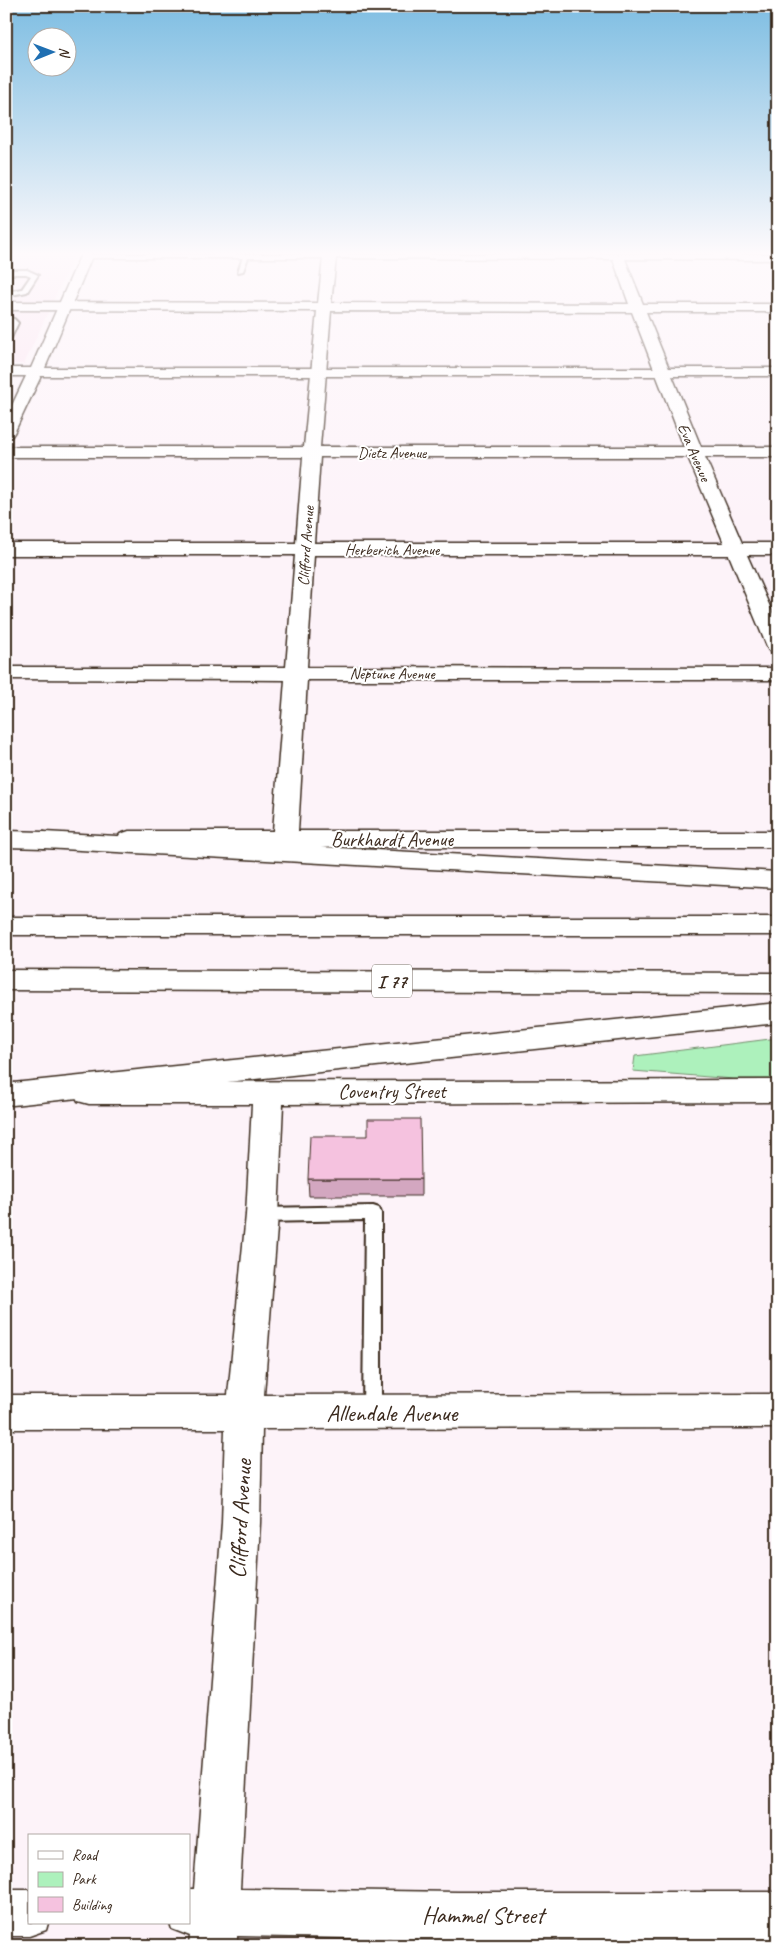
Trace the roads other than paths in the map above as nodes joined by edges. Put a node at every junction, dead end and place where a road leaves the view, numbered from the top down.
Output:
1 (47, 345) edge
2 (319, 345) edge
3 (652, 345) edge
4 (6, 372) edge
5 (35, 372) junction
6 (317, 372) junction
7 (662, 372) junction
8 (778, 372) edge
9 (6, 433) edge
10 (6, 452) edge
11 (311, 452) junction
12 (695, 452) junction
13 (778, 452) edge
14 (6, 548) edge
15 (305, 549) junction
16 (737, 550) junction
17 (778, 550) edge
18 (778, 649) edge
19 (6, 673) edge
20 (296, 673) junction
21 (778, 674) edge
22 (285, 838) junction
23 (778, 839) edge
24 (6, 840) edge
25 (44, 840) junction
26 (778, 880) edge
27 (6, 926) edge
28 (778, 926) edge
29 (6, 980) edge
30 (778, 983) edge
31 (778, 1013) edge
32 (778, 1091) edge
33 (268, 1092) junction
34 (10, 1094) edge
35 (262, 1215) junction
36 (778, 1411) edge
37 (6, 1412) edge
38 (244, 1413) junction
39 (372, 1413) junction
40 (6, 1913) edge
41 (28, 1913) edge
42 (778, 1916) edge
43 (206, 1923) edge

1 - 5 main road
2 - 6 main road, Clifford Avenue
3 - 7 main road, Eva Avenue
4 - 5 main road
5 - 6 main road
5 - 9 main road
6 - 7 main road
6 - 11 main road, Clifford Avenue
7 - 8 main road
7 - 12 main road, Eva Avenue
10 - 11 main road, Dietz Avenue
11 - 12 main road, Dietz Avenue
11 - 15 main road, Clifford Avenue
12 - 13 main road, Dietz Avenue
12 - 16 main road, Eva Avenue
14 - 15 main road, Herberich Avenue
15 - 16 main road, Herberich Avenue
15 - 20 main road, Clifford Avenue
16 - 17 main road, Herberich Avenue
16 - 18 main road, Eva Avenue
19 - 20 main road, Neptune Avenue
20 - 21 main road, Neptune Avenue
20 - 22 main road, Clifford Avenue
22 - 23 main road, Burkhardt Avenue
22 - 25 main road, Burkhardt Avenue
24 - 25 main road, Burkhardt Avenue
25 - 26 main road
27 - 28 main road
29 - 30 main road, I 77
31 - 34 main road
32 - 33 main road, Coventry Street
33 - 34 main road, Coventry Street
33 - 35 main road, Clifford Avenue
35 - 38 main road, Clifford Avenue
35 - 39 lane
36 - 39 main road, Allendale Avenue
37 - 38 main road, Allendale Avenue
38 - 39 main road, Allendale Avenue
38 - 43 main road, Clifford Avenue
40 - 41 main road
42 - 43 main road, Hammel Street

